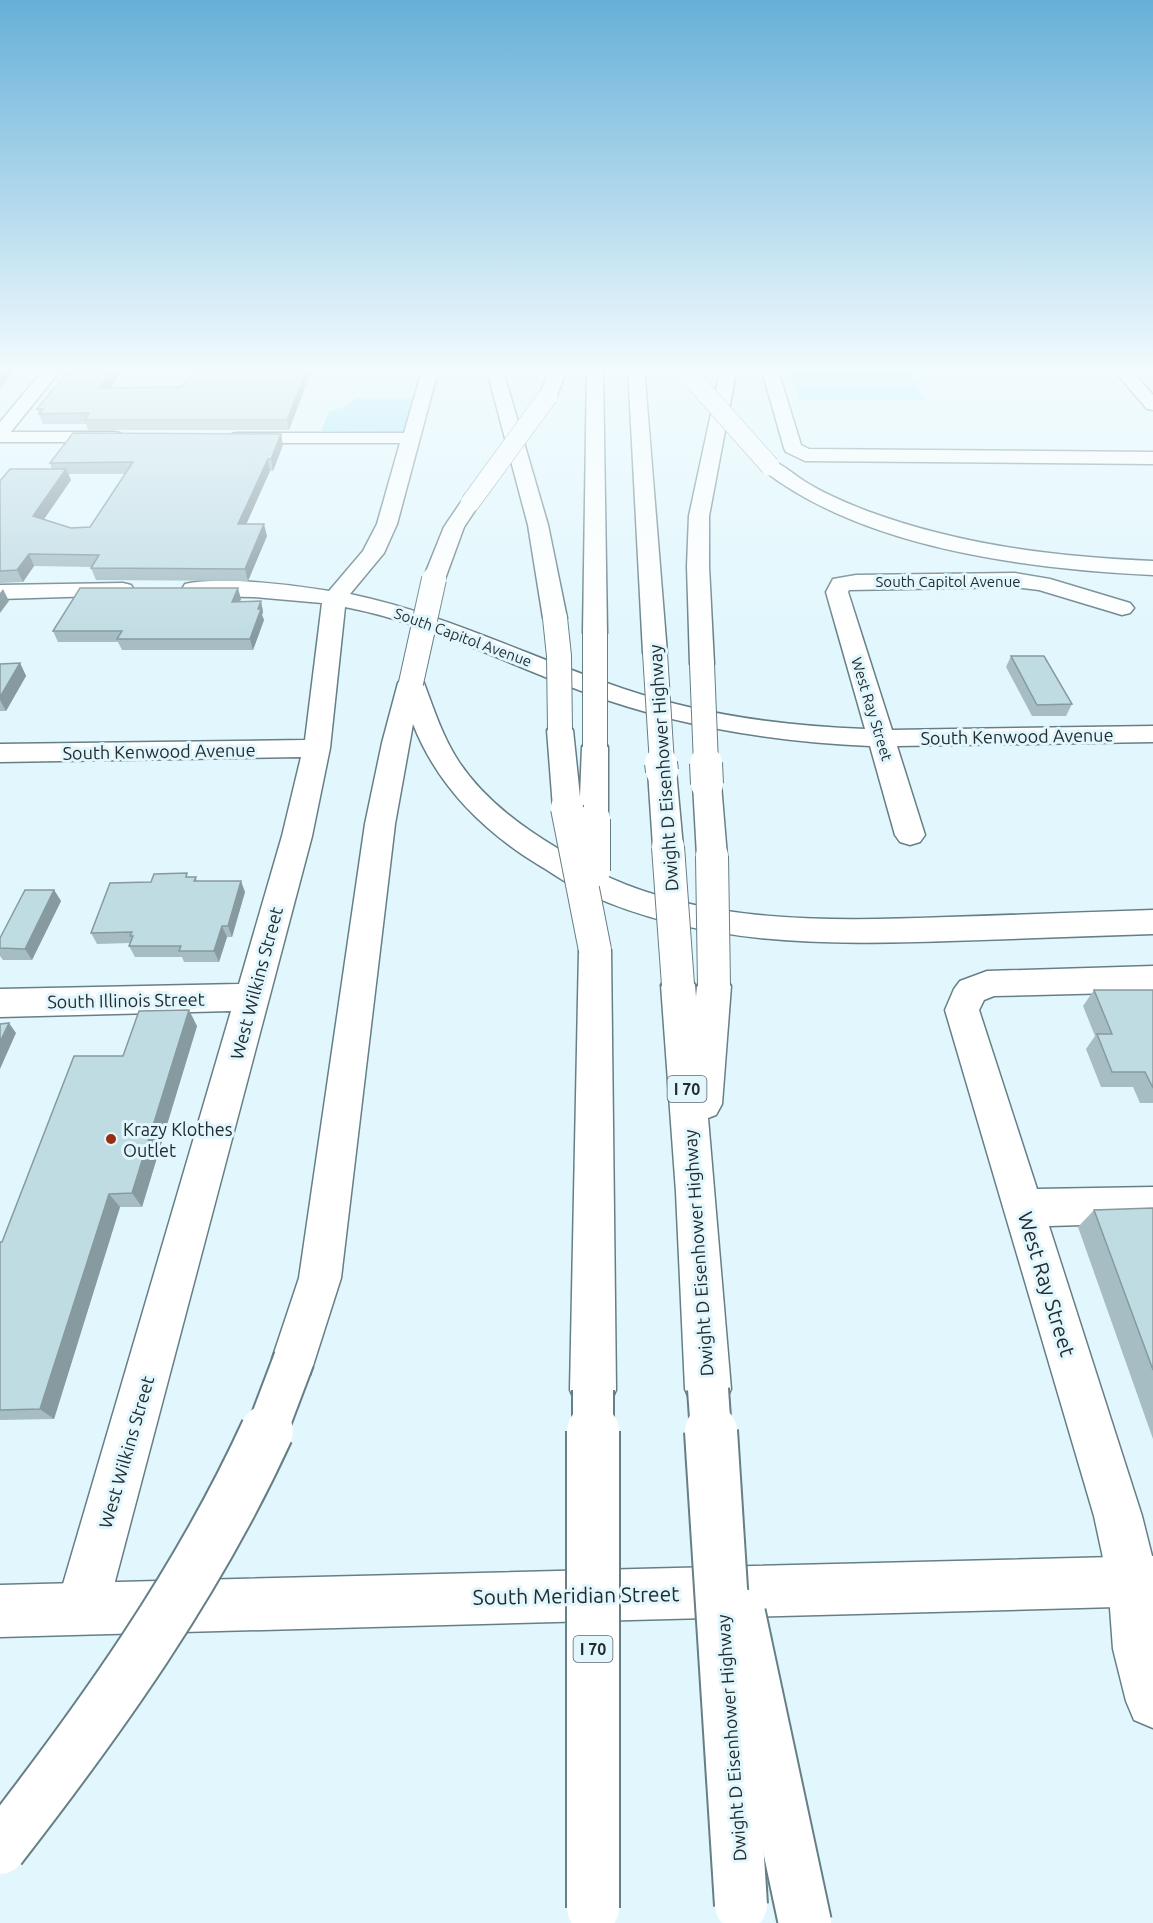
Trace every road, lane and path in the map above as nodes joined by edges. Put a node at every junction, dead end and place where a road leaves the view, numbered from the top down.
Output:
1 (405, 457) edge
2 (504, 457) edge
3 (519, 457) edge
4 (595, 457) edge
5 (642, 457) edge
6 (711, 457) edge
7 (762, 457) edge
8 (941, 457) edge
9 (1153, 458) edge
10 (1153, 568) edge
11 (842, 584) joint
12 (0, 592) edge
13 (334, 599) junction
14 (1122, 608) dead end
15 (411, 683) junction
16 (1153, 734) edge
17 (881, 738) junction
18 (317, 748) junction
19 (0, 753) edge
20 (581, 813) junction
21 (910, 835) dead end
22 (1153, 922) edge
23 (1153, 980) edge
24 (253, 997) junction
25 (0, 1003) edge
26 (696, 1192) junction
27 (1153, 1205) edge
28 (1023, 1208) junction
29 (715, 1500) junction
30 (1143, 1581) edge
31 (82, 1608) junction
32 (0, 1611) edge
33 (1153, 1701) edge
34 (0, 1848) edge
35 (742, 1914) edge
36 (593, 1916) edge
37 (805, 1923) edge

1 - 13 main road
2 - 15 main road, bridge
3 - 20 main road, bridge
4 - 20 main road, I 70, bridge
5 - 26 main road, Dwight D Eisenhower Highway / I 70, bridge
6 - 26 main road, bridge
7 - 10 main road, bridge
8 - 9 main road
11 - 14 main road, South Capitol Avenue
11 - 17 main road, West Ray Street
12 - 13 main road, South Capitol Avenue
13 - 17 main road, South Capitol Avenue
13 - 18 main road, West Wilkins Street
15 - 22 main road
15 - 34 main road, bridge
16 - 17 main road, South Kenwood Avenue
17 - 21 main road, West Ray Street
18 - 19 main road, South Kenwood Avenue
18 - 24 main road, West Wilkins Street
20 - 36 main road, I 70, bridge
23 - 28 main road, West Ray Street
24 - 25 main road, South Illinois Street
24 - 31 main road, West Wilkins Street
26 - 29 main road, Dwight D Eisenhower Highway / I 70, bridge
27 - 28 main road
28 - 30 main road, West Ray Street
29 - 35 main road, Dwight D Eisenhower Highway / I 70, bridge
29 - 37 main road, bridge
30 - 31 main road, South Meridian Street
30 - 33 main road, West Ray Street
31 - 32 main road, South Meridian Street

